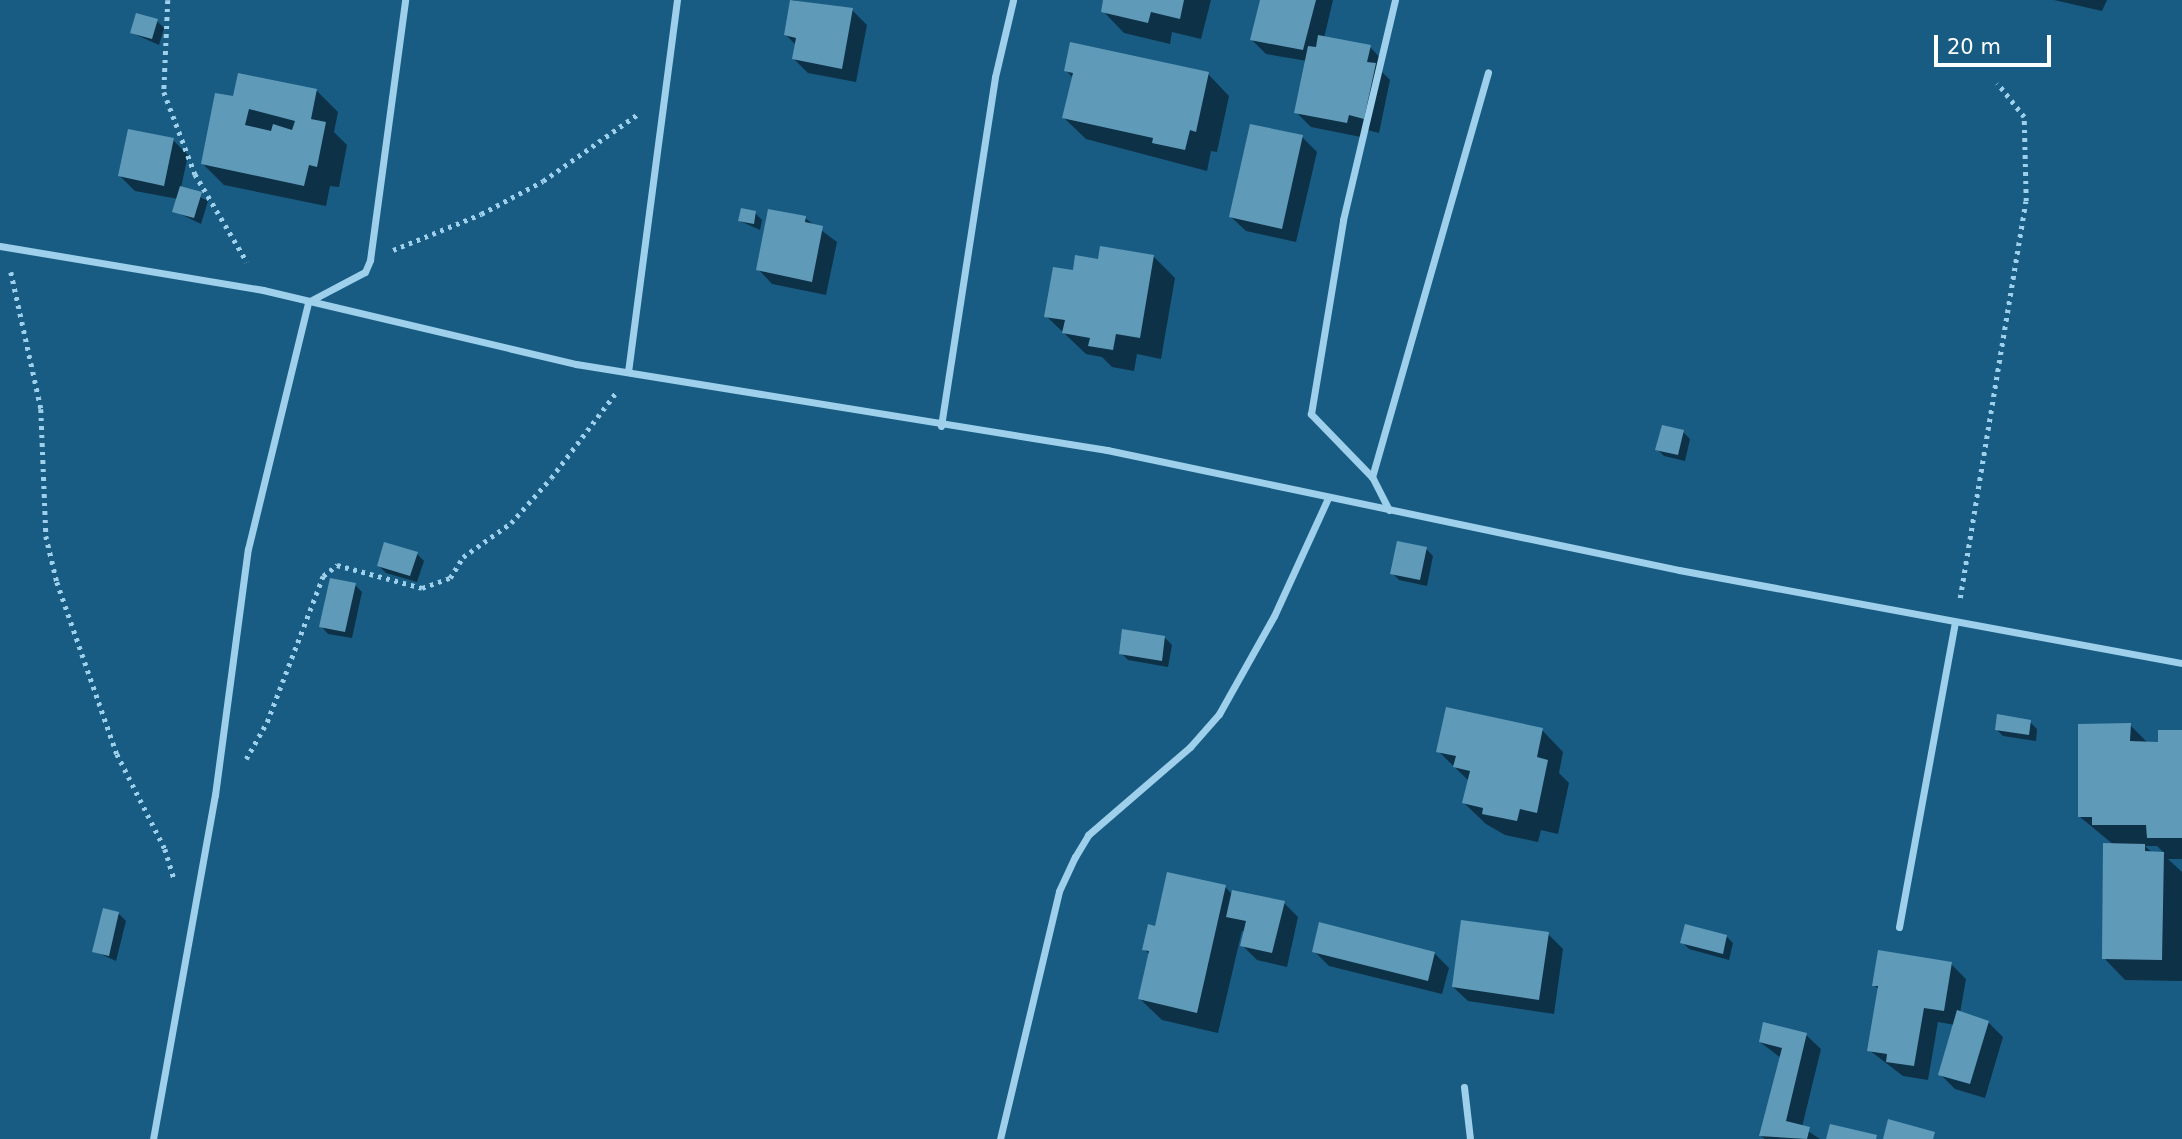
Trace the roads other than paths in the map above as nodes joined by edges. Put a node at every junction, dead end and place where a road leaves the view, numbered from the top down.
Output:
1 (405, 0) edge
2 (677, 0) edge
3 (1013, 0) edge
4 (1395, 0) edge
5 (1488, 72) dead end
6 (1, 246) edge
7 (308, 302) junction
8 (628, 372) junction
9 (941, 426) junction
10 (1372, 477) junction
11 (1328, 498) junction
12 (1390, 510) junction
13 (1955, 623) junction
14 (2182, 663) edge
15 (1899, 927) dead end
16 (1464, 1087) dead end
17 (153, 1139) edge
18 (1000, 1139) edge
19 (1470, 1139) edge

1 - 7 street
2 - 8 street
3 - 9 street
4 - 10 street
5 - 10 street
6 - 7 street
7 - 8 street
7 - 17 street
8 - 9 street
9 - 11 street
10 - 12 street
11 - 12 street
11 - 18 street
12 - 13 street
13 - 14 street
13 - 15 street
16 - 19 street

